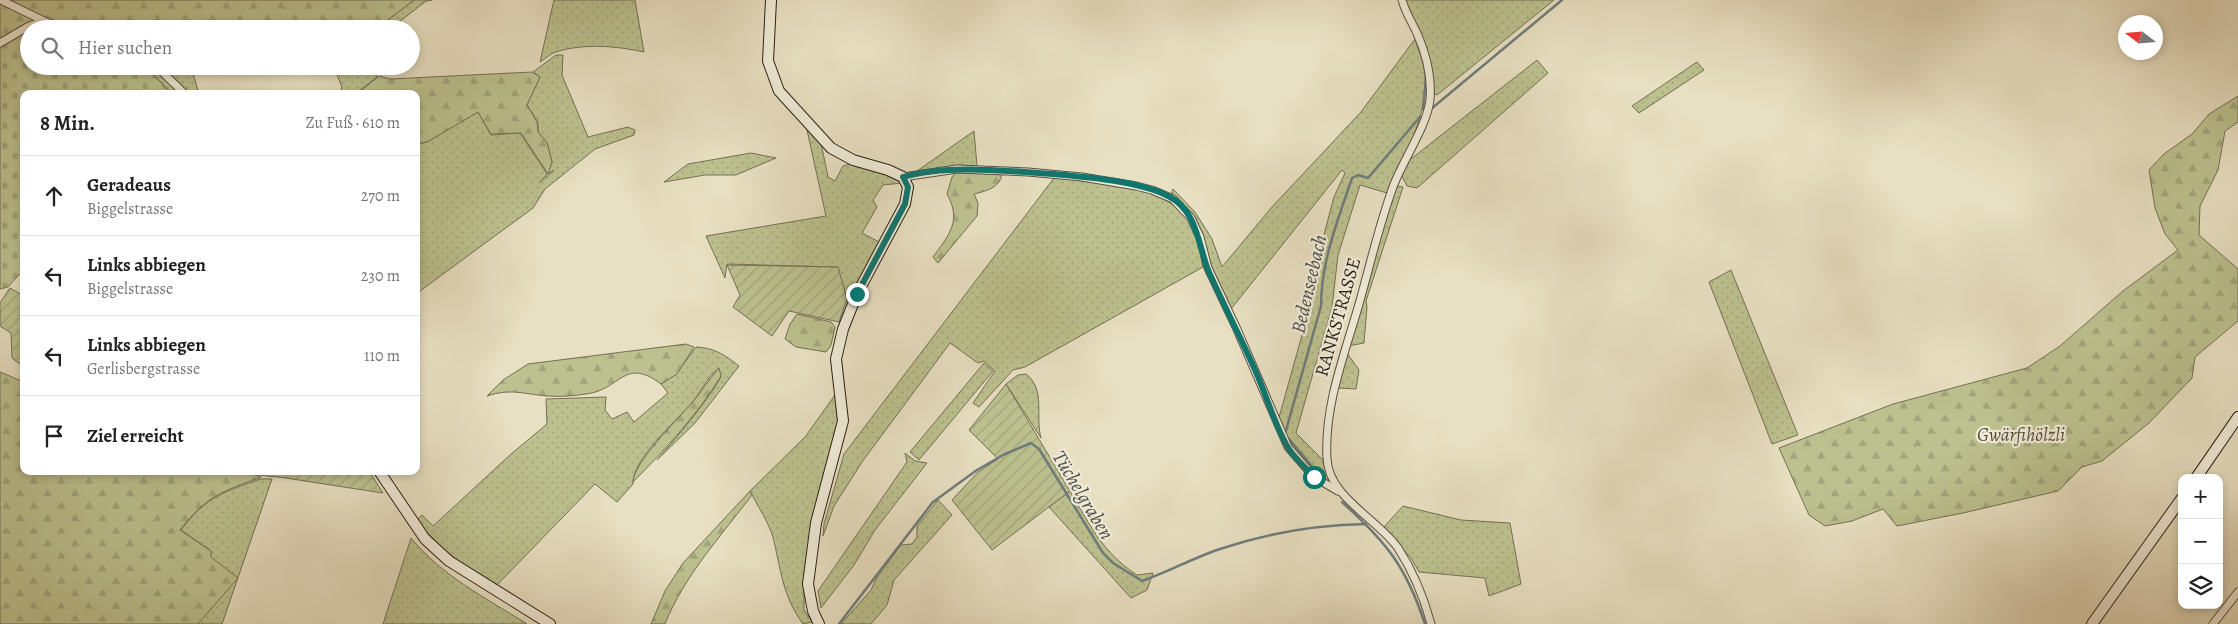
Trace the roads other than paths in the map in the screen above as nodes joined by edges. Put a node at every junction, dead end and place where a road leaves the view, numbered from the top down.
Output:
1 (1, 0) edge
2 (771, 0) edge
3 (1402, 0) edge
4 (42, 20) edge
5 (20, 31) edge
6 (0, 43) edge
7 (165, 75) edge
8 (181, 90) edge
9 (903, 177) junction
10 (2238, 417) edge
11 (2199, 474) edge
12 (382, 475) edge
13 (1338, 491) junction
14 (2178, 504) edge
15 (2238, 592) edge
16 (550, 624) edge
17 (820, 624) edge
18 (1431, 624) edge
19 (2092, 624) edge
20 (2212, 624) edge

1 - 4 street
2 - 9 street
3 - 13 street, RANKSTRASSE
5 - 6 street
7 - 8 street
9 - 13 street
9 - 17 street
10 - 11 street
12 - 16 street
13 - 18 street, RANKSTRASSE
14 - 19 street
15 - 20 street

